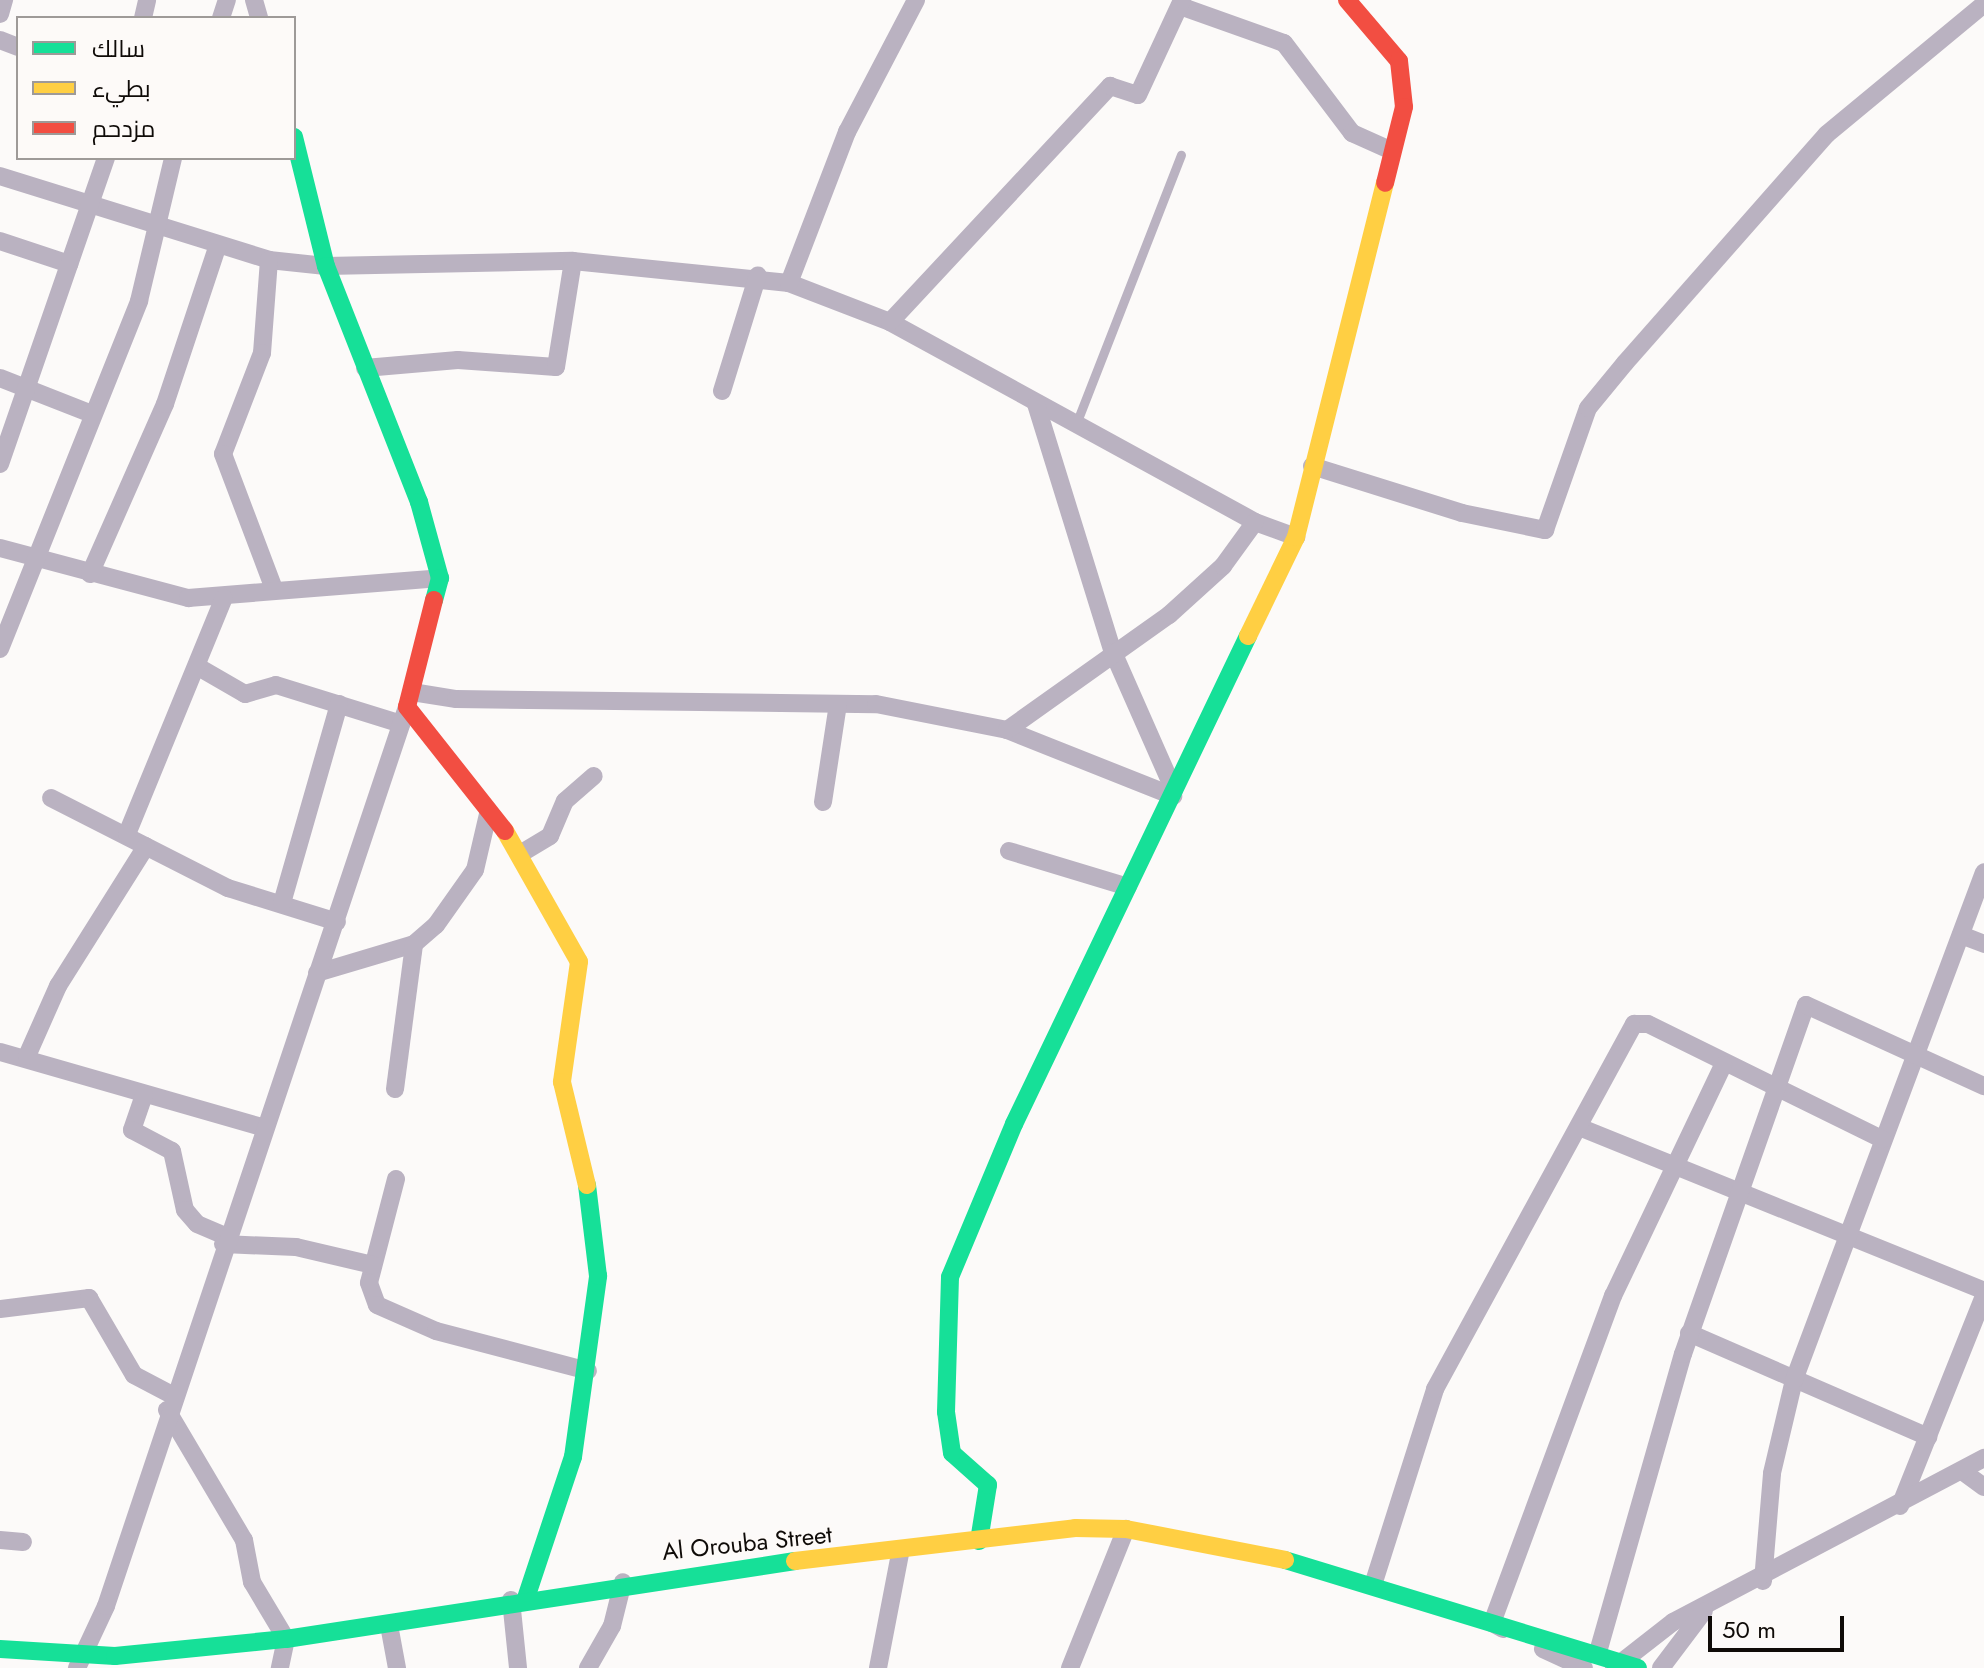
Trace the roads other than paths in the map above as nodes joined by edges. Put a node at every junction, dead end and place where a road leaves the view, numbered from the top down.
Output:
1 (4, 0) edge
2 (916, 0) edge
3 (1347, 0) edge
4 (1181, 3) edge
5 (1984, 4) edge
6 (0, 14) edge
7 (296, 145) edge
8 (1392, 151) junction
9 (1181, 155) dead end
10 (105, 160) edge
11 (173, 160) edge
12 (0, 176) edge
13 (90, 210) junction
14 (160, 230) junction
15 (0, 241) edge
16 (218, 245) junction
17 (269, 260) junction
18 (573, 261) junction
19 (69, 264) junction
20 (326, 266) junction
21 (758, 275) junction
22 (789, 283) junction
23 (890, 322) junction
24 (365, 368) junction
25 (0, 378) edge
26 (21, 386) junction
27 (722, 391) dead end
28 (1036, 404) junction
29 (92, 414) junction
30 (1075, 426) junction
31 (0, 464) edge
32 (1312, 466) junction
33 (1255, 522) junction
34 (1296, 537) junction
35 (0, 548) edge
36 (33, 556) junction
37 (90, 574) junction
38 (440, 578) junction
39 (274, 589) junction
40 (224, 598) junction
41 (0, 649) edge
42 (1113, 652) junction
43 (200, 668) junction
44 (339, 704) junction
45 (838, 704) junction
46 (407, 708) junction
47 (1007, 730) junction
48 (594, 776) dead end
49 (1174, 793) junction
50 (51, 798) dead end
51 (823, 802) dead end
52 (488, 814) junction
53 (127, 834) junction
54 (146, 846) junction
55 (1009, 851) dead end
56 (520, 854) junction
57 (1984, 872) edge
58 (1128, 887) junction
59 (282, 903) junction
60 (337, 922) junction
61 (1961, 935) junction
62 (414, 944) junction
63 (1984, 944) edge
64 (317, 973) junction
65 (0, 1052) edge
66 (27, 1056) junction
67 (1916, 1058) junction
68 (1723, 1065) junction
69 (1984, 1086) edge
70 (395, 1089) dead end
71 (1774, 1092) junction
72 (144, 1095) junction
73 (261, 1127) junction
74 (1579, 1127) junction
75 (1882, 1139) junction
76 (1669, 1168) junction
77 (396, 1179) dead end
78 (1739, 1196) junction
79 (1846, 1236) junction
80 (224, 1240) junction
81 (373, 1265) junction
82 (1984, 1293) edge
83 (0, 1309) edge
84 (1689, 1333) junction
85 (588, 1371) junction
86 (1794, 1380) junction
87 (170, 1403) junction
88 (1928, 1437) junction
89 (1984, 1458) edge
90 (1962, 1471) junction
91 (1984, 1487) edge
92 (1900, 1506) junction
93 (1126, 1529) junction
94 (0, 1540) edge
95 (979, 1541) junction
96 (23, 1542) dead end
97 (901, 1549) junction
98 (1763, 1581) junction
99 (623, 1582) junction
100 (1373, 1585) junction
101 (518, 1599) junction
102 (1704, 1611) junction
103 (1492, 1623) junction
104 (389, 1625) junction
105 (286, 1639) junction
106 (0, 1649) edge
107 (1598, 1652) junction
108 (79, 1663) edge
109 (1625, 1665) edge
110 (280, 1668) edge
111 (397, 1668) edge
112 (518, 1668) edge
113 (588, 1668) edge
114 (878, 1668) edge
115 (1070, 1668) edge
116 (1584, 1668) edge
117 (1661, 1668) edge

1 - 6 street
2 - 22 street
3 - 8 street
4 - 8 street
4 - 23 street
5 - 32 street
7 - 20 street
8 - 32 street
9 - 30 lane
10 - 13 street
11 - 14 street
12 - 13 street
13 - 14 street
13 - 19 street
14 - 16 street
14 - 29 street
15 - 19 street
16 - 17 street
16 - 37 street
17 - 20 street
17 - 39 street
18 - 20 street
18 - 21 street
18 - 24 street
19 - 26 street
20 - 24 street
21 - 22 street
21 - 27 street
22 - 23 street
23 - 28 street
24 - 38 street
25 - 26 street
26 - 29 street
26 - 31 street
28 - 30 street
28 - 42 street
29 - 36 street
30 - 33 street
32 - 34 street
33 - 34 street
33 - 42 street
34 - 49 street
35 - 36 street
36 - 37 street
36 - 41 street
37 - 40 street
38 - 39 street
38 - 46 street
39 - 40 street
40 - 43 street
42 - 47 street
42 - 49 street
43 - 44 street
43 - 53 street
44 - 46 street
44 - 59 street
45 - 46 street
45 - 47 street
45 - 51 street
46 - 52 street
46 - 60 street
47 - 49 street
48 - 56 street
49 - 58 street
50 - 53 street
52 - 56 street
52 - 62 street
53 - 54 street
54 - 59 street
54 - 66 street
55 - 58 street
56 - 85 street
57 - 61 street
58 - 95 street
59 - 60 street
60 - 64 street
61 - 63 street
61 - 67 street
62 - 64 street
62 - 70 street
64 - 73 street
65 - 66 street
66 - 72 street
67 - 69 street
67 - 71 street
67 - 75 street
68 - 71 street
68 - 74 street
68 - 76 street
71 - 75 street
71 - 78 street
72 - 73 street
72 - 80 street
73 - 80 street
74 - 76 street
74 - 100 street
75 - 79 street
76 - 78 street
76 - 103 street
77 - 81 street
78 - 79 street
78 - 84 street
79 - 82 street
79 - 86 street
80 - 81 street
80 - 87 street
81 - 85 street
82 - 88 street
83 - 87 street
84 - 86 street
84 - 107 street
85 - 101 street
86 - 88 street
86 - 98 street
87 - 105 street
87 - 108 street
88 - 92 street
89 - 90 street
90 - 91 street
90 - 92 street
92 - 98 street
93 - 95 street, Al Orouba Street
93 - 100 street, Al Orouba Street
93 - 115 street
94 - 96 street
95 - 97 street, Al Orouba Street
97 - 99 street, Al Orouba Street
97 - 114 street
98 - 102 street
99 - 101 street, Al Orouba Street
99 - 113 street
100 - 103 street, Al Orouba Street
101 - 104 street, Al Orouba Street
101 - 112 street
102 - 109 street
102 - 117 street
103 - 107 street, Al Orouba Street
103 - 116 street, Al Orouba Street
104 - 105 street, Al Orouba Street
104 - 111 street
105 - 108 street, Al Orouba Street
105 - 110 street
106 - 108 street, Al Orouba Street
107 - 109 street, Al Orouba Street

